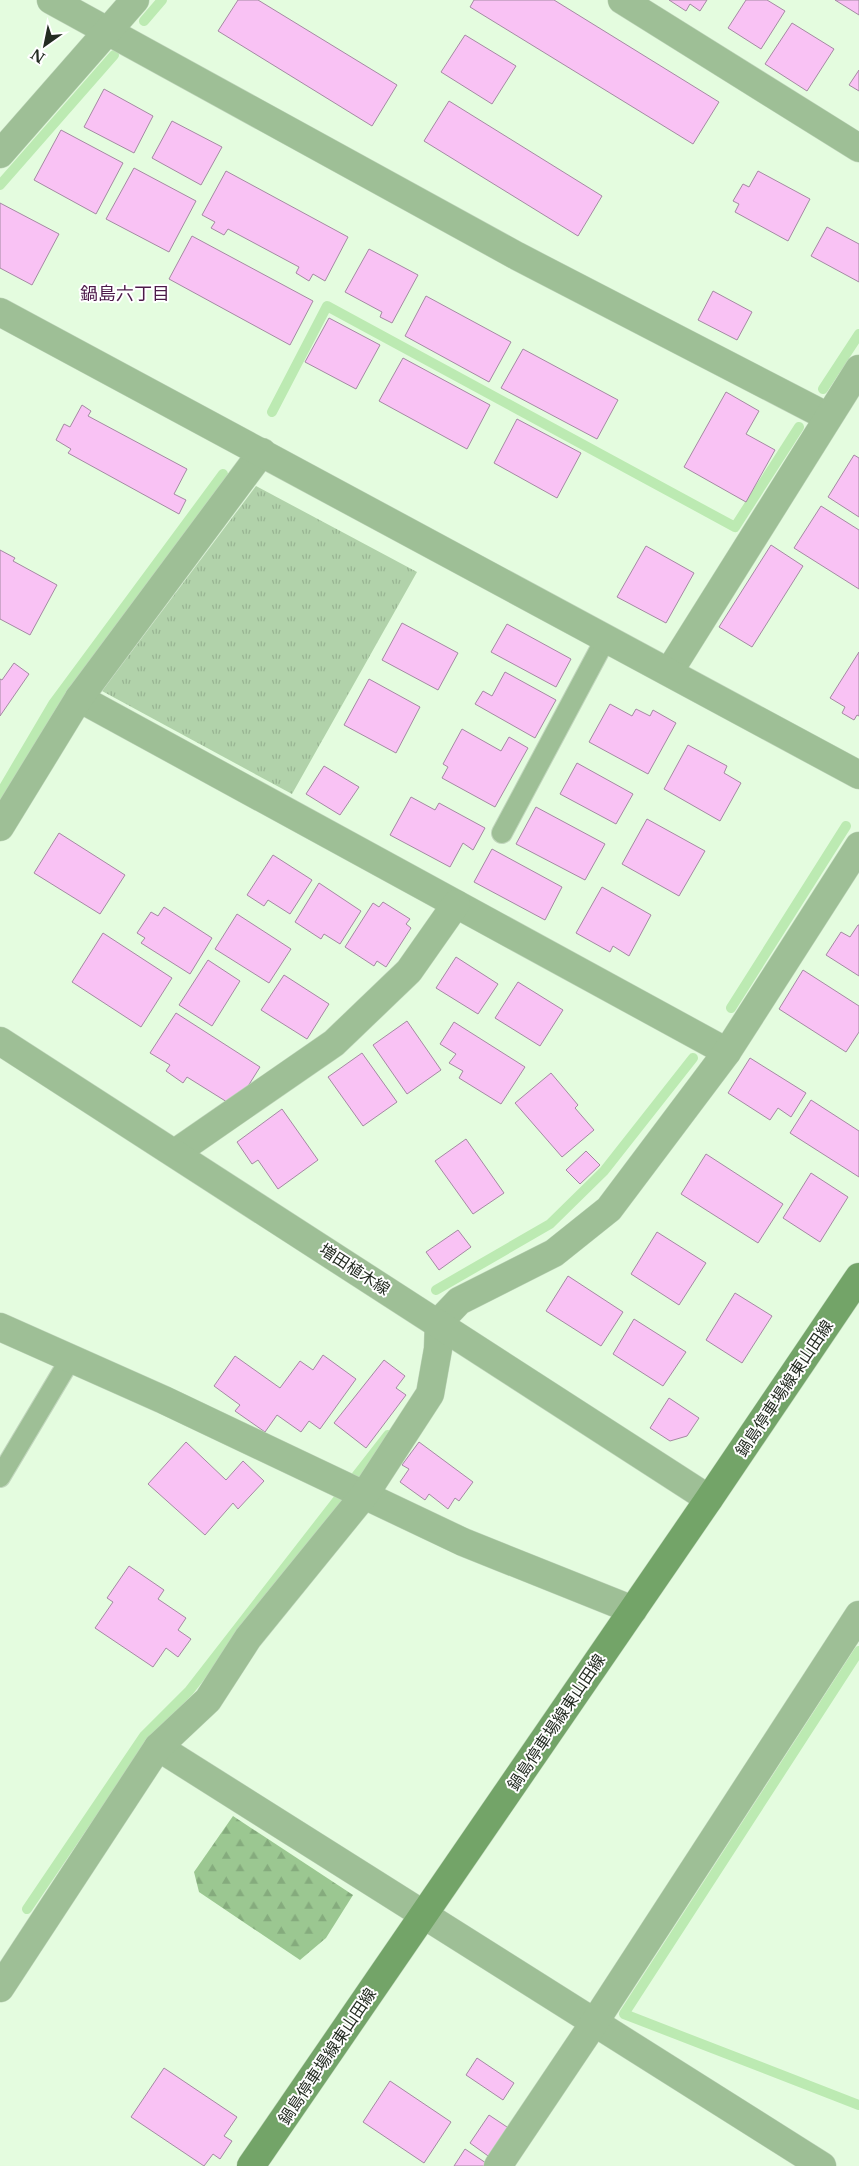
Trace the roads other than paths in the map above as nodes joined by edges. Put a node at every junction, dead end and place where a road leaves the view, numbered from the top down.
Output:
1 (51, 0) edge
2 (136, 0) edge
3 (622, 0) edge
4 (108, 31) junction
5 (859, 148) edge
6 (0, 154) edge
7 (0, 312) edge
8 (859, 369) edge
9 (828, 417) junction
10 (262, 452) junction
11 (606, 638) junction
12 (669, 672) junction
13 (79, 698) junction
14 (859, 775) edge
15 (0, 827) edge
16 (502, 833) dead end
17 (859, 846) edge
18 (456, 904) junction
19 (0, 1041) edge
20 (727, 1052) junction
21 (175, 1153) junction
22 (859, 1277) edge
23 (439, 1322) junction
24 (0, 1326) edge
25 (70, 1358) junction
26 (0, 1477) edge
27 (365, 1494) junction
28 (710, 1499) junction
29 (632, 1610) junction
30 (859, 1616) edge
31 (158, 1747) junction
32 (423, 1915) junction
33 (10, 1952) edge
34 (0, 1988) edge
35 (594, 2023) junction
36 (251, 2166) edge
37 (498, 2166) edge
38 (822, 2166) edge

1 - 4 street
2 - 4 street
3 - 5 street
4 - 6 street
4 - 9 street
7 - 10 street
8 - 9 street
9 - 12 street
10 - 11 street
10 - 13 street
11 - 12 street
11 - 16 lane
12 - 14 street
13 - 15 street
13 - 18 street
17 - 20 street
18 - 20 street
18 - 21 street
19 - 21 street, 増田植木線
20 - 23 street
21 - 23 street, 増田植木線
22 - 28 main road, 鍋島停車場線東山田線
23 - 27 street
23 - 28 street, 増田植木線
24 - 25 street
25 - 26 lane
25 - 27 street
27 - 29 street
27 - 31 street
28 - 29 main road, 鍋島停車場線東山田線
29 - 32 main road, 鍋島停車場線東山田線
30 - 35 street
31 - 32 street
31 - 33 street
32 - 35 street
32 - 36 main road, 鍋島停車場線東山田線
33 - 34 street
35 - 37 street
35 - 38 street

